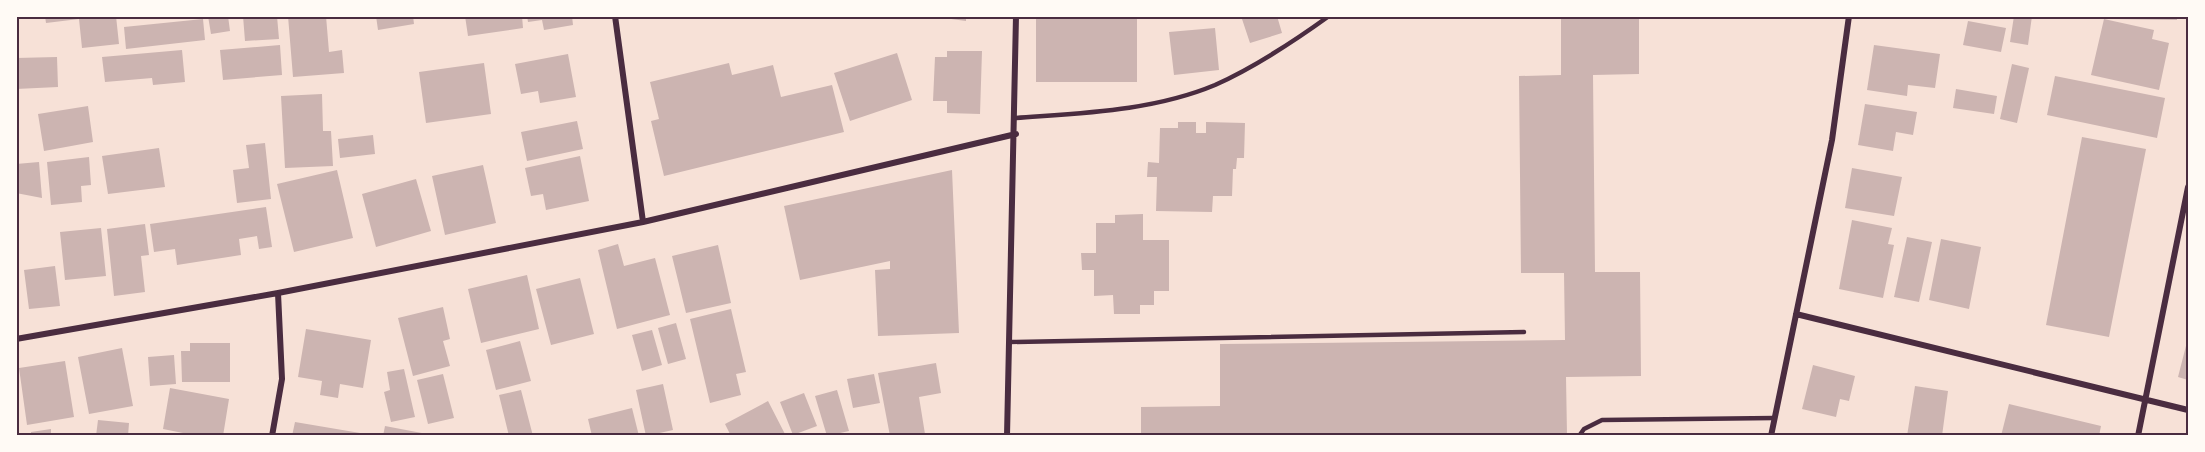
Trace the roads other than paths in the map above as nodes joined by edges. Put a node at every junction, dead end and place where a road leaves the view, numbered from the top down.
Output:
1 (615, 16) edge
2 (1016, 16) edge
3 (1329, 16) edge
4 (1849, 16) edge
5 (1016, 118) junction
6 (1016, 134) junction
7 (2188, 187) edge
8 (643, 222) junction
9 (278, 293) junction
10 (1796, 314) junction
11 (1524, 332) dead end
12 (16, 339) edge
13 (1010, 342) junction
14 (2146, 401) junction
15 (2188, 410) edge
16 (1774, 418) junction
17 (272, 435) edge
18 (1007, 435) edge
19 (1579, 435) edge
20 (1771, 435) edge
21 (2138, 435) edge

1 - 8 street
2 - 5 street
3 - 5 lane
4 - 10 street
5 - 6 street
6 - 8 street
6 - 13 street
7 - 14 street
8 - 9 street
9 - 12 street
9 - 17 street
10 - 14 street
10 - 16 street
11 - 13 lane
13 - 18 street
14 - 15 street
14 - 21 street
16 - 19 lane
16 - 20 street

